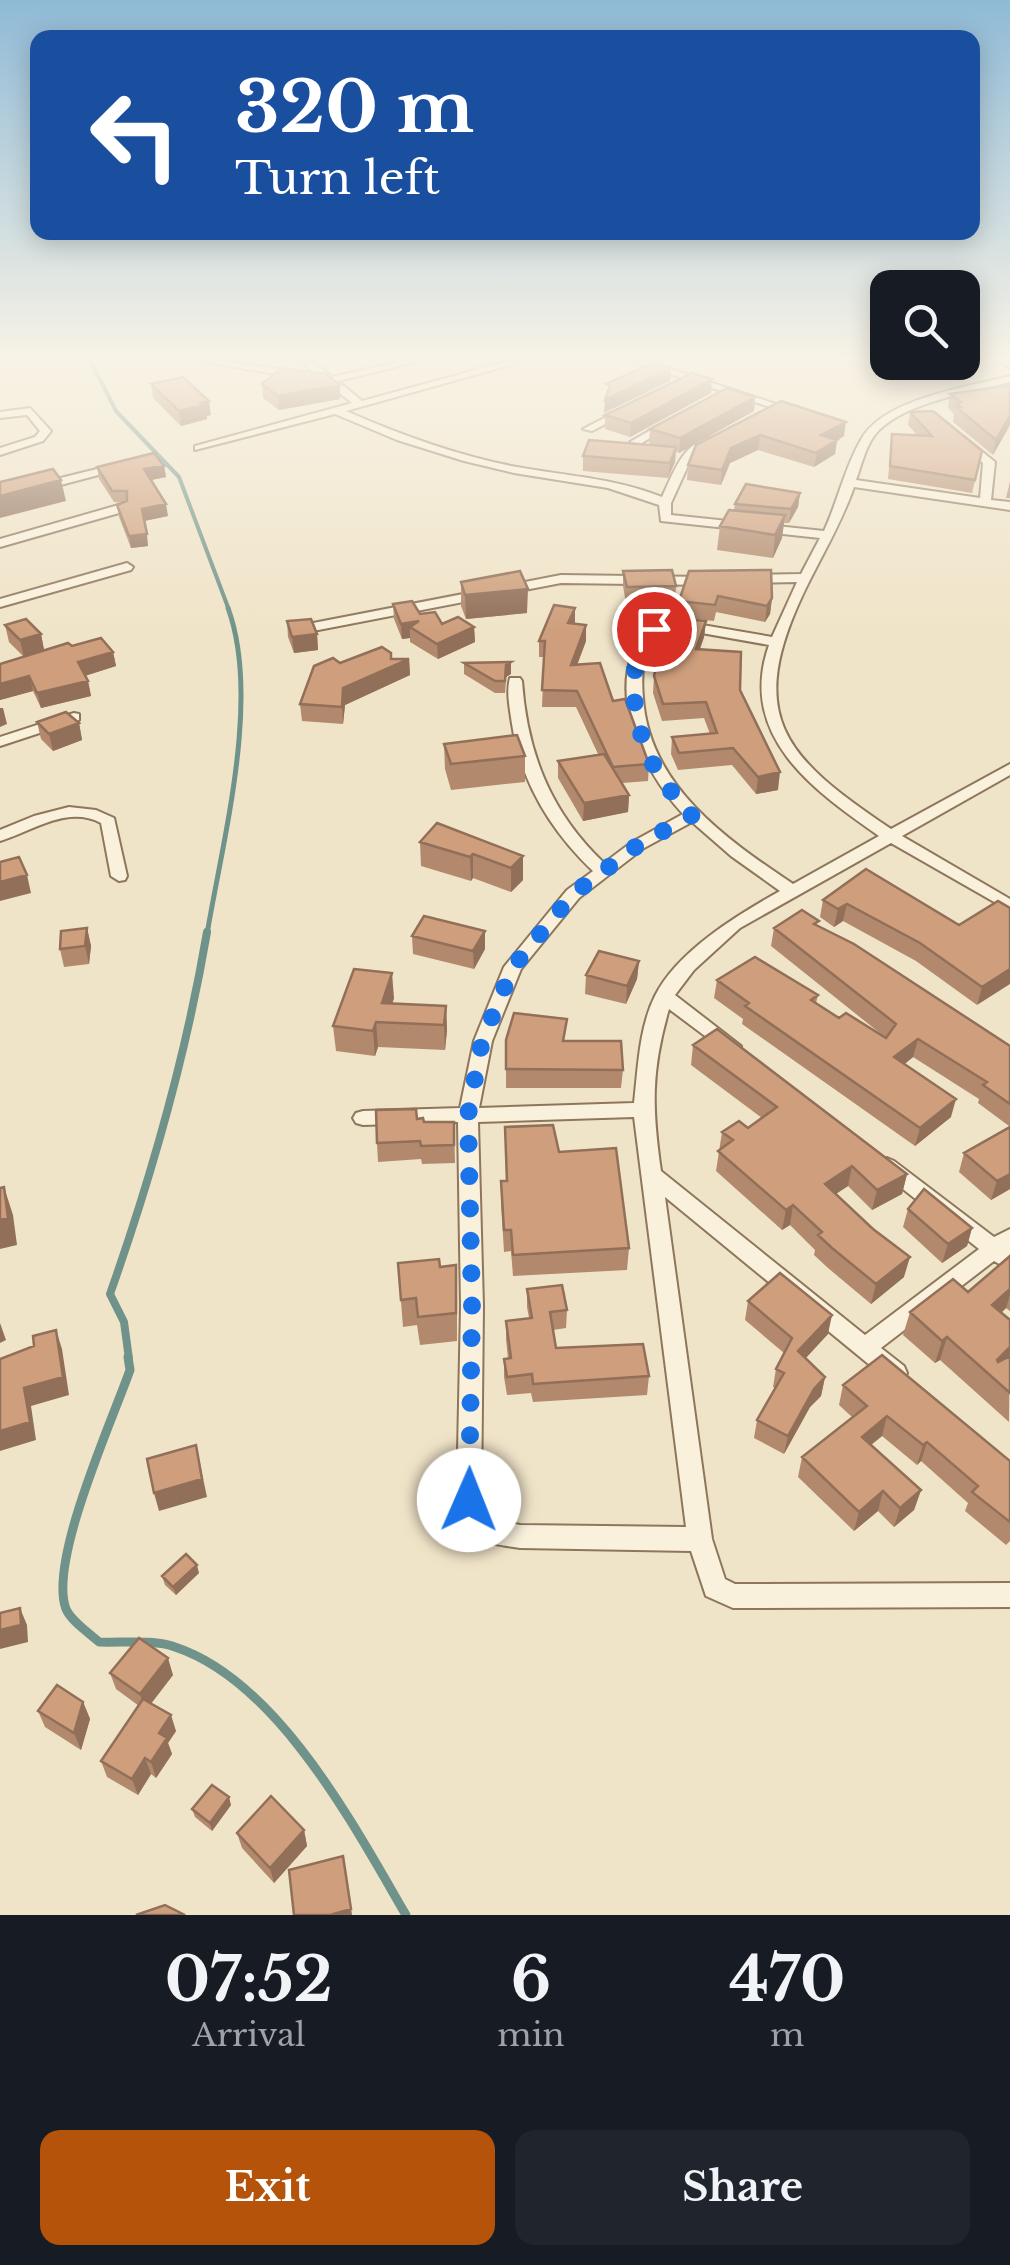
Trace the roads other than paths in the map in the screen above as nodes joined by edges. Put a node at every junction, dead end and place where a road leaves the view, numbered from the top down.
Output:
1 (439, 451) edge
2 (692, 451) edge
3 (863, 451) edge
4 (976, 451) edge
5 (116, 467) edge
6 (852, 483) junction
7 (0, 498) edge
8 (985, 502) junction
9 (665, 503) junction
10 (1010, 506) edge
11 (122, 508) edge
12 (829, 535) junction
13 (0, 543) edge
14 (127, 567) dead end
15 (806, 578) junction
16 (720, 580) edge
17 (738, 580) edge
18 (0, 603) edge
19 (308, 628) edge
20 (776, 642) junction
21 (515, 681) dead end
22 (74, 717) edge
23 (0, 742) edge
24 (1010, 769) edge
25 (692, 815) junction
26 (892, 835) junction
27 (0, 836) edge
28 (603, 871) junction
29 (119, 876) dead end
30 (786, 901) junction
31 (1010, 906) edge
32 (664, 996) junction
33 (748, 1058) edge
34 (643, 1110) junction
35 (468, 1115) junction
36 (363, 1118) dead end
37 (872, 1154) edge
38 (652, 1174) junction
39 (1005, 1249) edge
40 (865, 1346) junction
41 (908, 1383) edge
42 (700, 1539) junction
43 (1010, 1595) edge

1 - 9 street
2 - 9 street
3 - 6 street
4 - 8 street
5 - 7 street
6 - 8 street
6 - 12 street
8 - 10 street
9 - 12 street
11 - 13 street
12 - 15 street
14 - 18 street
15 - 17 street
15 - 20 street
16 - 19 street
20 - 25 street
20 - 26 street
21 - 28 street
22 - 23 street
24 - 26 street
25 - 28 street
25 - 30 street
26 - 30 street
26 - 31 street
27 - 29 street
28 - 35 street
30 - 32 street
32 - 33 street
32 - 34 street
34 - 35 street
34 - 38 street
35 - 36 street
35 - 42 street
37 - 39 street
38 - 40 street
38 - 42 street
39 - 40 street
40 - 41 street
42 - 43 street

